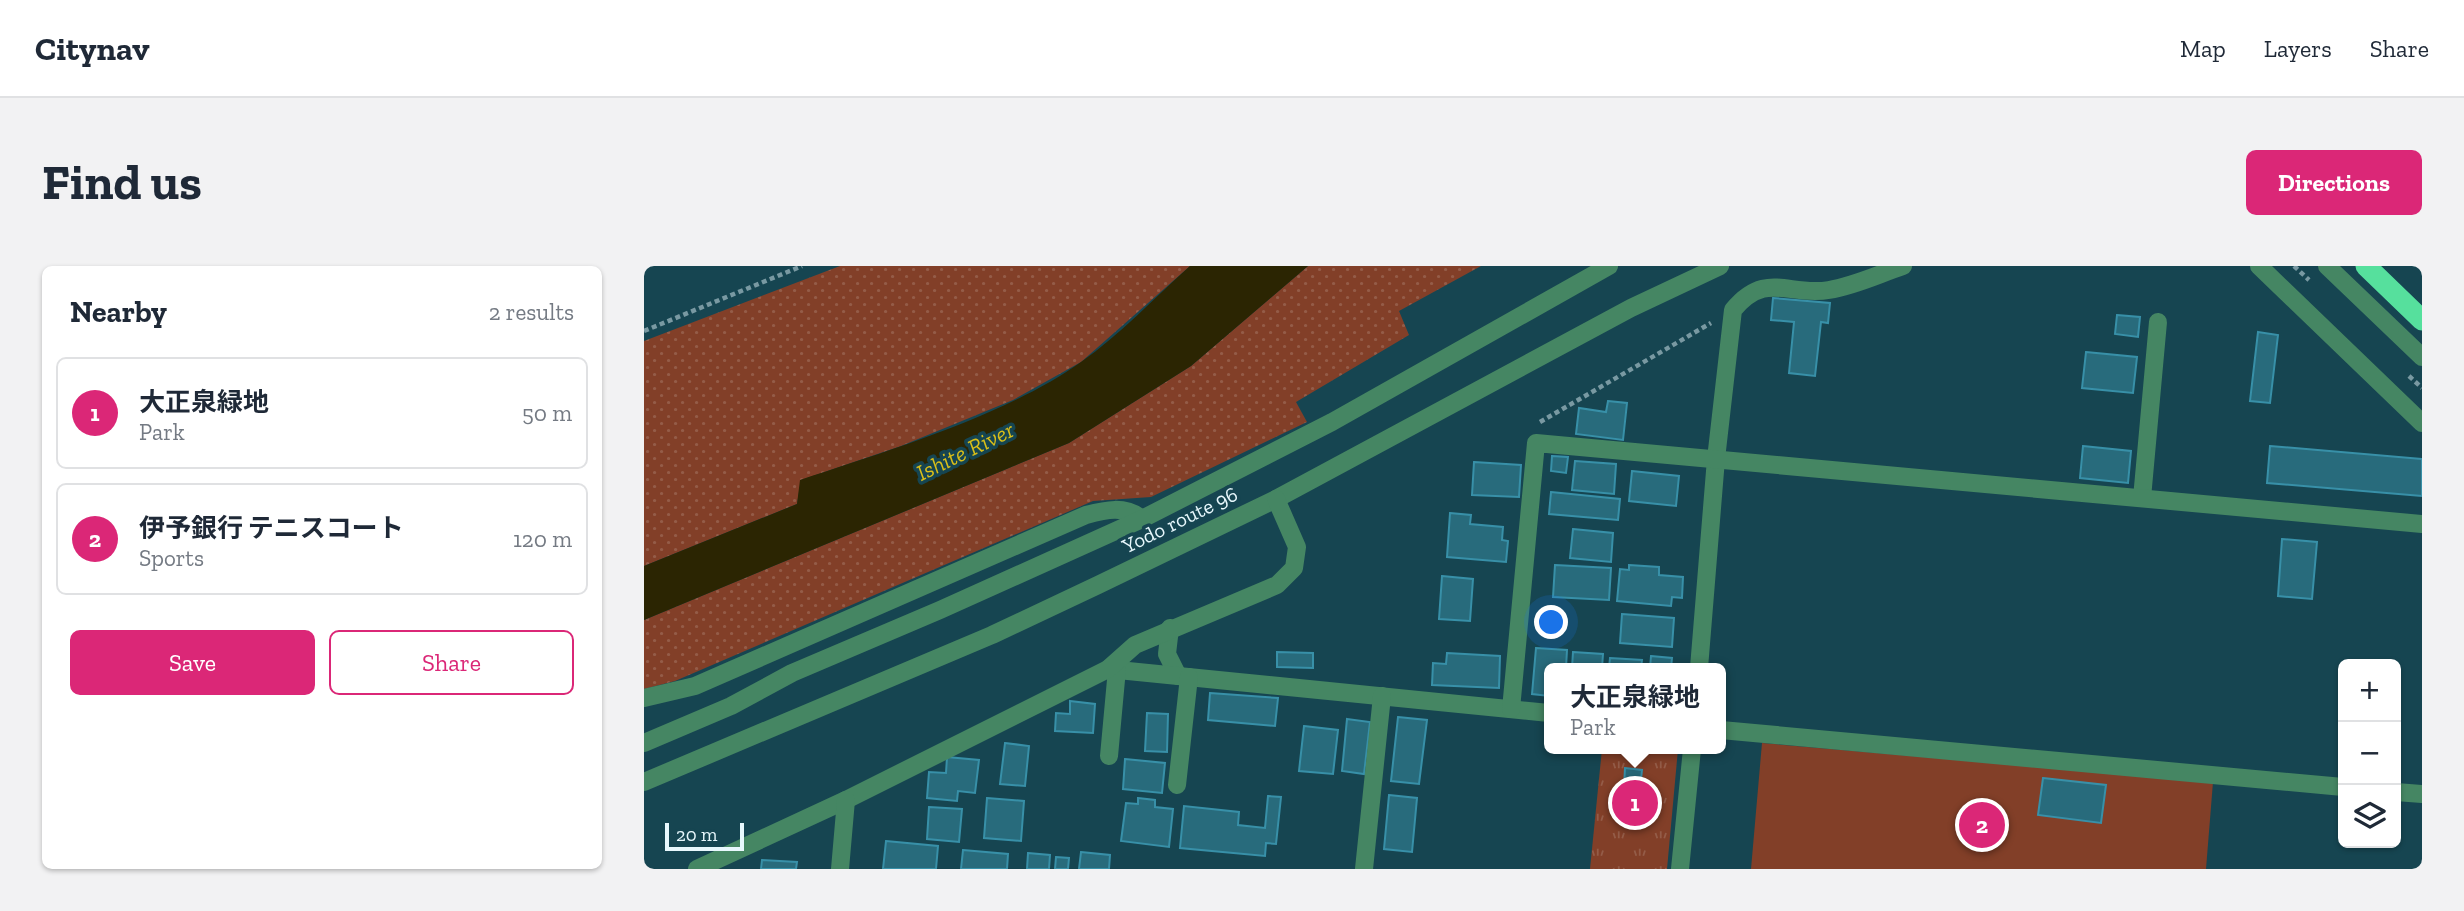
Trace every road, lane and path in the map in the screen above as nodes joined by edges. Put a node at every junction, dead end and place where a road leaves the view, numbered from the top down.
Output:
1 (802, 266) edge
2 (1609, 266) edge
3 (1720, 266) edge
4 (1903, 266) edge
5 (2259, 266) edge
6 (2327, 266) edge
7 (2366, 266) edge
8 (1733, 310) junction
9 (2422, 320) edge
10 (2158, 321) dead end
11 (644, 331) edge
12 (2422, 357) edge
13 (2406, 373) dead end
14 (2422, 388) edge
15 (2422, 423) edge
16 (1536, 443) junction
17 (1716, 459) junction
18 (2142, 498) junction
19 (1276, 499) junction
20 (1142, 519) junction
21 (2422, 524) edge
22 (1170, 628) junction
23 (1699, 663) edge
24 (1112, 669) junction
25 (1183, 676) junction
26 (1382, 696) junction
27 (644, 698) edge
28 (1511, 709) junction
29 (1544, 712) edge
30 (1726, 730) edge
31 (644, 743) edge
32 (1692, 754) edge
33 (1109, 756) dead end
34 (644, 782) edge
35 (1177, 785) dead end
36 (2338, 787) edge
37 (2401, 792) edge
38 (2422, 794) edge
39 (846, 800) junction
40 (697, 869) edge
41 (840, 869) edge
42 (1364, 869) edge
43 (1680, 869) edge

1 - 11 path
2 - 20 street
3 - 19 street, Yodo route 96
4 - 8 street
5 - 15 street
6 - 12 street
7 - 9 highway
8 - 16 path
8 - 17 street
10 - 18 street
13 - 14 path
16 - 17 street
16 - 28 street
17 - 18 street
17 - 23 street
18 - 21 street
19 - 22 street
19 - 34 street, Yodo route 96
20 - 27 street
20 - 31 street
22 - 24 street
22 - 25 street
24 - 25 street
24 - 33 street
24 - 39 street
25 - 26 street
25 - 35 street
26 - 28 street
26 - 42 street
28 - 29 street
30 - 36 street
32 - 43 street
37 - 38 street
39 - 40 street
39 - 41 street

